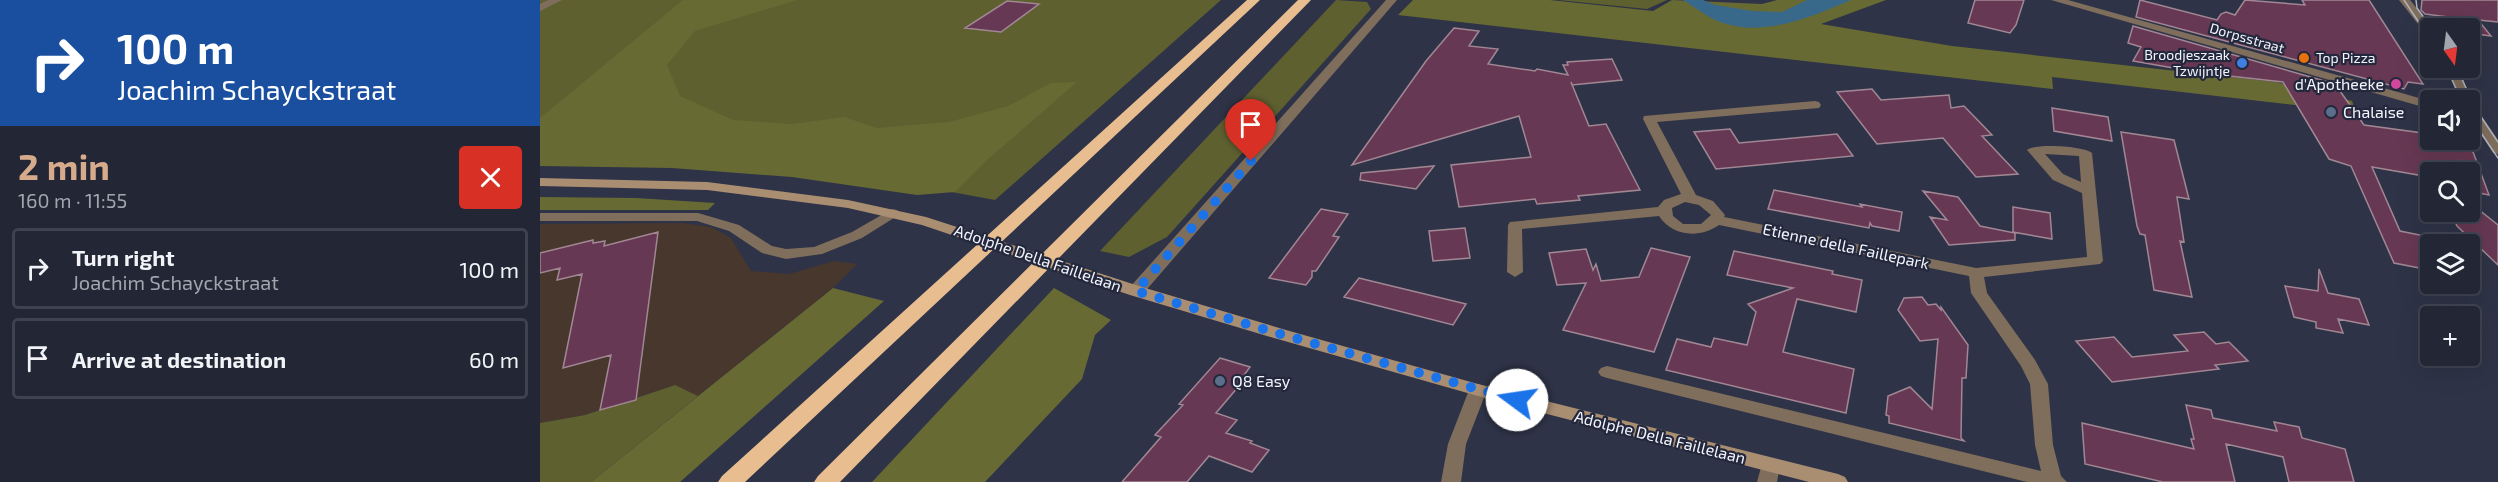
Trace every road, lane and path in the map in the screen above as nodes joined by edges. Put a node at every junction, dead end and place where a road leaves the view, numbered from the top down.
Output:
1 (557, 0) edge
2 (1392, 0) edge
3 (2055, 0) edge
4 (2404, 0) edge
5 (1253, 1) edge
6 (1302, 3) edge
7 (540, 8) edge
8 (2420, 20) edge
9 (2420, 102) edge
10 (1815, 105) dead end
11 (2480, 120) edge
12 (2480, 126) edge
13 (2498, 128) edge
14 (2498, 150) edge
15 (540, 182) edge
16 (2089, 191) dead end
17 (1690, 198) junction
18 (1664, 211) junction
19 (892, 213) junction
20 (540, 217) edge
21 (1716, 220) junction
22 (1515, 272) dead end
23 (1976, 273) junction
24 (1136, 291) junction
25 (1607, 372) dead end
26 (1478, 390) junction
27 (1769, 473) edge
28 (730, 482) edge
29 (826, 482) edge
30 (1451, 482) edge
31 (1838, 482) edge
32 (2054, 482) edge

1 - 7 street
2 - 24 street
3 - 9 street, Dorpsstraat
4 - 8 street
5 - 28 highway
6 - 29 highway
10 - 17 street
11 - 13 street
12 - 14 street
15 - 19 main road, Adolphe Della Faillelaan
16 - 23 street, Etienne della Faillepark
17 - 18 street
17 - 21 street
18 - 21 street, Etienne della Faillepark
18 - 22 street
19 - 20 street
19 - 24 main road, Adolphe Della Faillelaan
21 - 23 street, Etienne della Faillepark
23 - 32 street
24 - 26 main road, Adolphe Della Faillelaan
25 - 32 street
26 - 27 main road, Adolphe Della Faillelaan
26 - 30 street
27 - 31 main road, Adolphe Della Faillelaan

